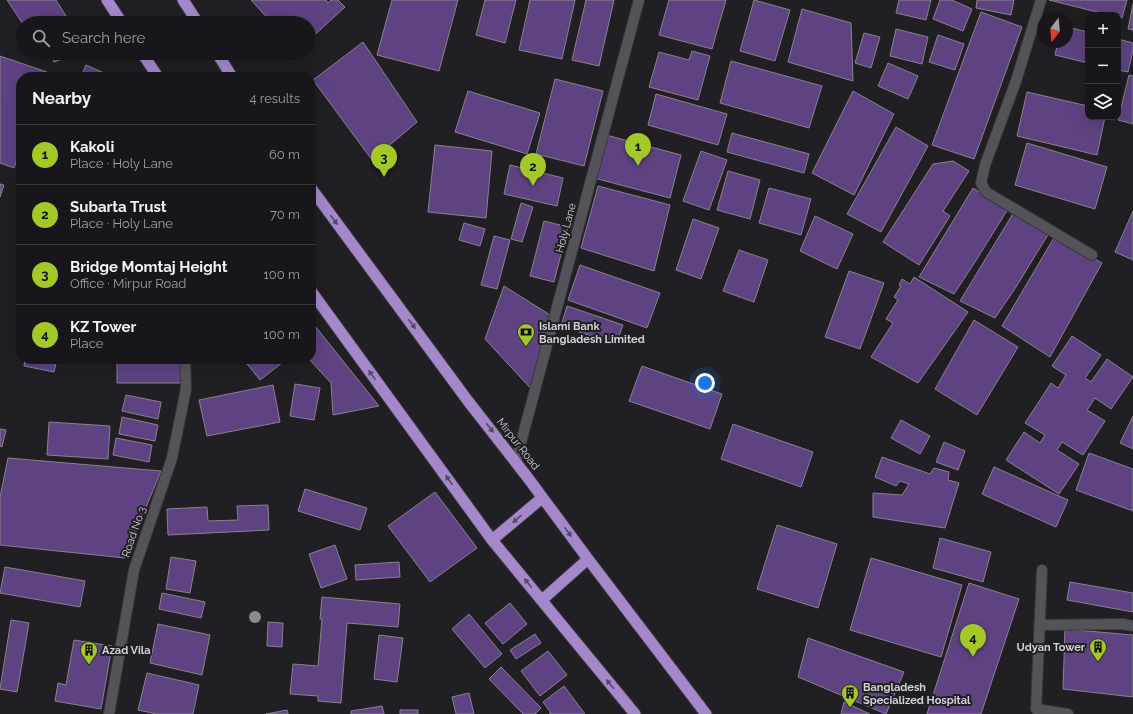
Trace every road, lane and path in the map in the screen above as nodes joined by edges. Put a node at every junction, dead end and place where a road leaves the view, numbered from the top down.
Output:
1 (107, 0) edge
2 (183, 0) edge
3 (639, 0) edge
4 (1041, 0) edge
5 (117, 16) edge
6 (193, 16) edge
7 (147, 60) edge
8 (221, 60) edge
9 (155, 72) edge
10 (229, 72) edge
11 (316, 195) edge
12 (1092, 255) dead end
13 (316, 298) edge
14 (185, 364) edge
15 (516, 461) junction
16 (542, 498) junction
17 (492, 540) junction
18 (588, 559) junction
19 (1042, 570) dead end
20 (542, 600) junction
21 (1039, 625) junction
22 (1133, 626) edge
23 (1036, 709) junction
24 (109, 714) edge
25 (635, 714) edge
26 (706, 714) edge
27 (1026, 714) edge
28 (1068, 714) edge

1 - 5 highway
2 - 6 highway
3 - 15 street, Holy Lane
4 - 12 street
7 - 9 highway
8 - 10 highway
11 -> 15 highway, Mirpur Road
17 -> 13 highway
14 - 24 street, Road No 3
15 - 16 highway, Mirpur Road
16 -> 17 highway
16 -> 18 highway, Mirpur Road
20 -> 17 highway
18 - 20 highway
18 - 26 highway, Mirpur Road
19 - 21 street
25 -> 20 highway
21 - 22 street
21 - 23 street
23 - 27 street
23 - 28 street

